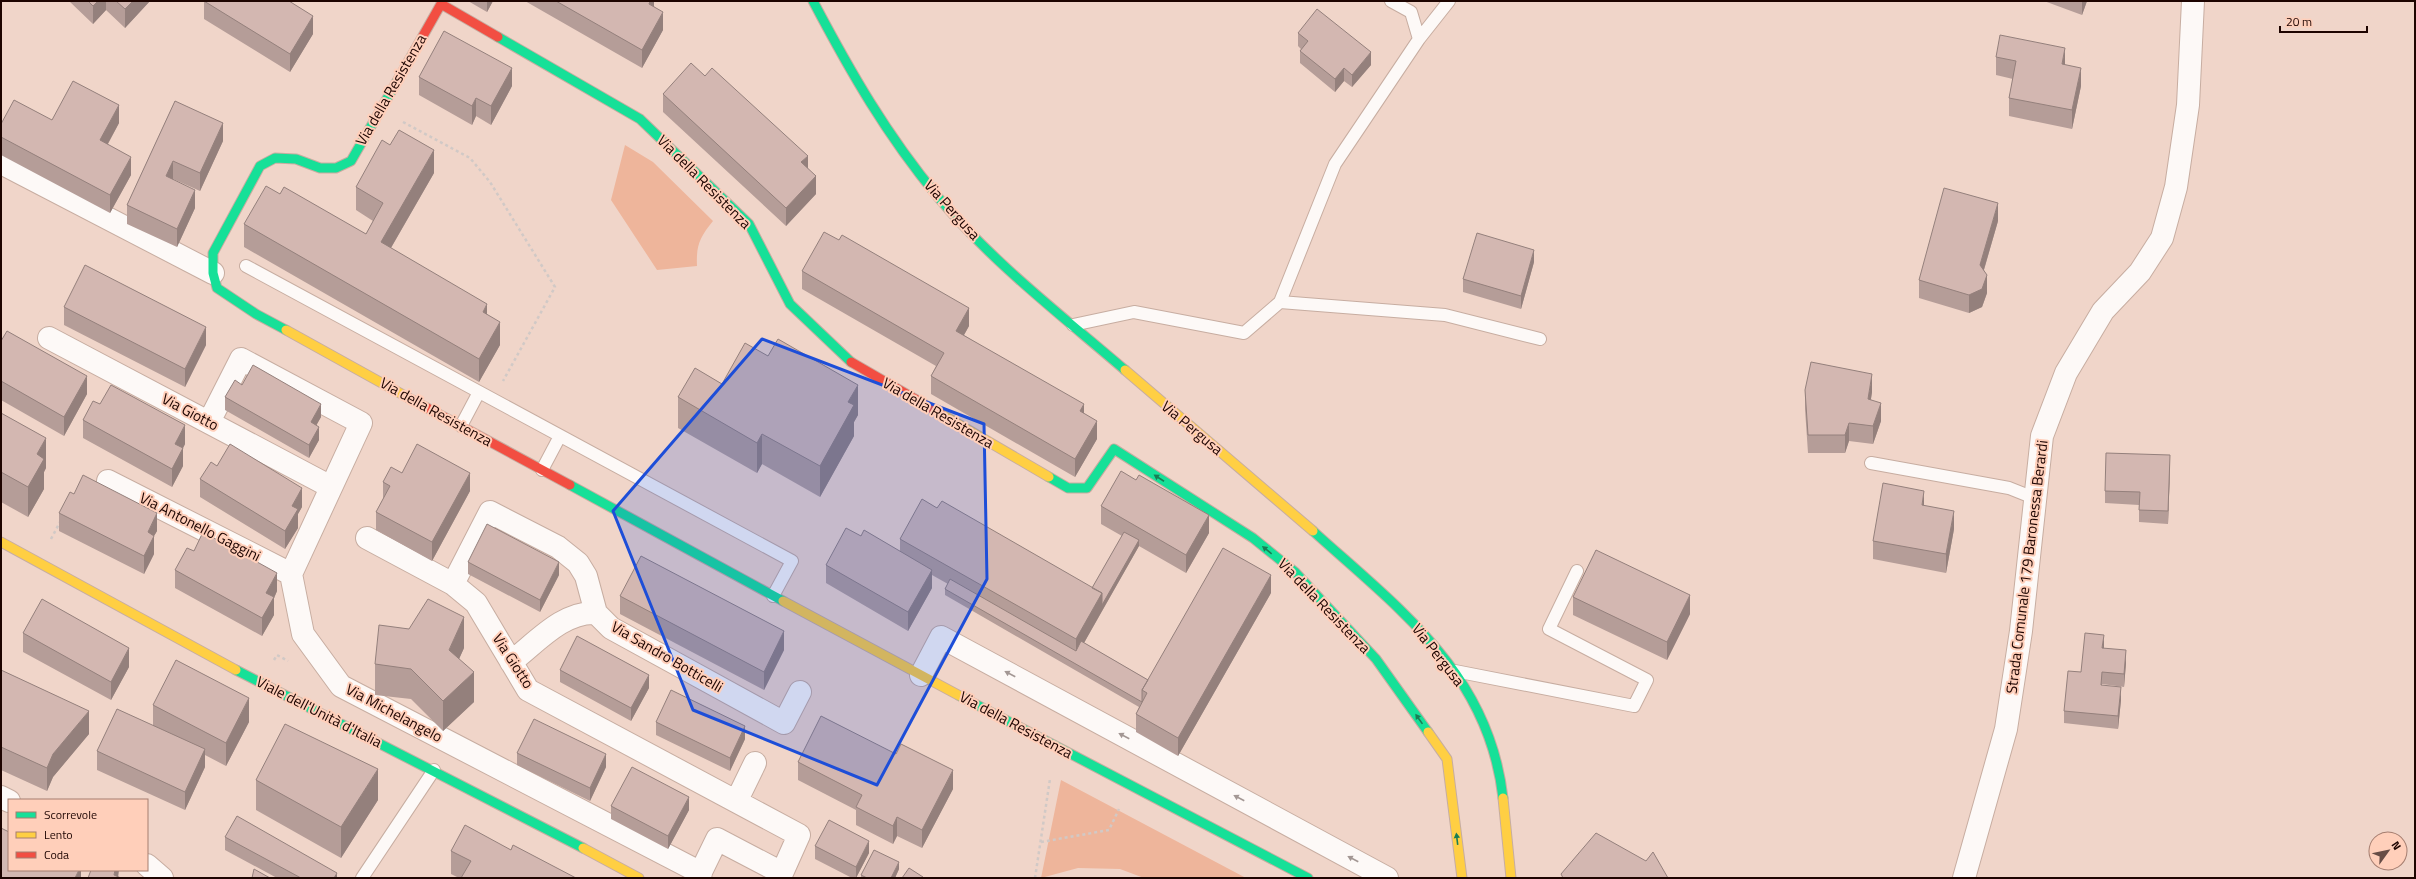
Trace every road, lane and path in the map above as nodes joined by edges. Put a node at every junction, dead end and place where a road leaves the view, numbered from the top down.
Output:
1 (813, 1) edge
2 (1390, 1) edge
3 (1449, 1) edge
4 (2193, 1) edge
5 (1419, 39) junction
6 (406, 124) dead end
7 (1, 163) edge
8 (246, 266) dead end
9 (213, 273) junction
10 (1280, 302) junction
11 (1073, 325) junction
12 (49, 338) dead end
13 (1540, 339) dead end
14 (479, 392) junction
15 (493, 399) junction
16 (209, 422) junction
17 (461, 426) junction
18 (560, 436) junction
19 (1871, 463) dead end
20 (542, 470) junction
21 (108, 481) dead end
22 (331, 487) junction
23 (2034, 498) junction
24 (62, 519) edge
25 (367, 538) dead end
26 (1, 542) edge
27 (47, 546) dead end
28 (1577, 571) dead end
29 (291, 574) junction
30 (453, 584) junction
31 (773, 596) junction
32 (596, 613) junction
33 (290, 662) dead end
34 (511, 662) junction
35 (272, 664) dead end
36 (1455, 671) junction
37 (921, 675) junction
38 (800, 692) dead end
39 (755, 763) dead end
40 (434, 770) junction
41 (1050, 779) dead end
42 (737, 800) junction
43 (1119, 810) dead end
44 (1041, 842) junction
45 (148, 866) edge
46 (700, 876) edge
47 (787, 876) edge
48 (162, 878) edge
49 (362, 878) edge
50 (639, 878) edge
51 (1035, 878) edge
52 (1308, 878) edge
53 (1388, 878) edge
54 (1462, 878) edge
55 (1511, 878) edge
56 (1964, 878) edge

1 - 11 street, Via Pergusa
2 - 5 lane
3 - 5 lane
4 - 23 street, Strada Comunale 179 Baronessa Berardi
5 - 10 lane
6 - 15 path
7 - 9 street
8 - 14 lane
9 - 17 street, Via della Resistenza
54 -> 9 street, Via della Resistenza
10 - 11 lane
10 - 13 lane
11 - 36 street, Via Pergusa
12 - 16 street, Via Giotto
14 - 15 lane
14 - 17 lane
15 - 18 lane
16 - 22 street, Via Giotto
16 - 22 street
17 - 20 street, Via della Resistenza
18 - 20 lane
18 - 31 lane
19 - 23 lane
20 - 31 street, Via della Resistenza
21 - 29 street, Via Antonello Gaggini
22 - 29 street
23 - 56 street, Strada Comunale 179 Baronessa Berardi
24 - 27 path
25 - 30 street, Via Giotto
26 - 40 street, Viale dell'Unità d'Italia
28 - 36 lane
29 - 46 street, Via Michelangelo
30 - 32 street, Via Sandro Botticelli
30 - 34 street, Via Giotto
31 - 37 street, Via della Resistenza
32 - 34 street
32 - 38 street, Via Sandro Botticelli
33 - 35 path
34 - 42 street, Via Giotto
36 - 55 street, Via Pergusa
37 - 52 street, Via della Resistenza
53 -> 37 street
39 - 42 street
40 - 49 lane
40 - 50 street, Viale dell'Unità d'Italia
41 - 44 path
42 - 47 street, Via Giotto
43 - 44 path
44 - 51 path
45 - 48 street
46 - 47 street

